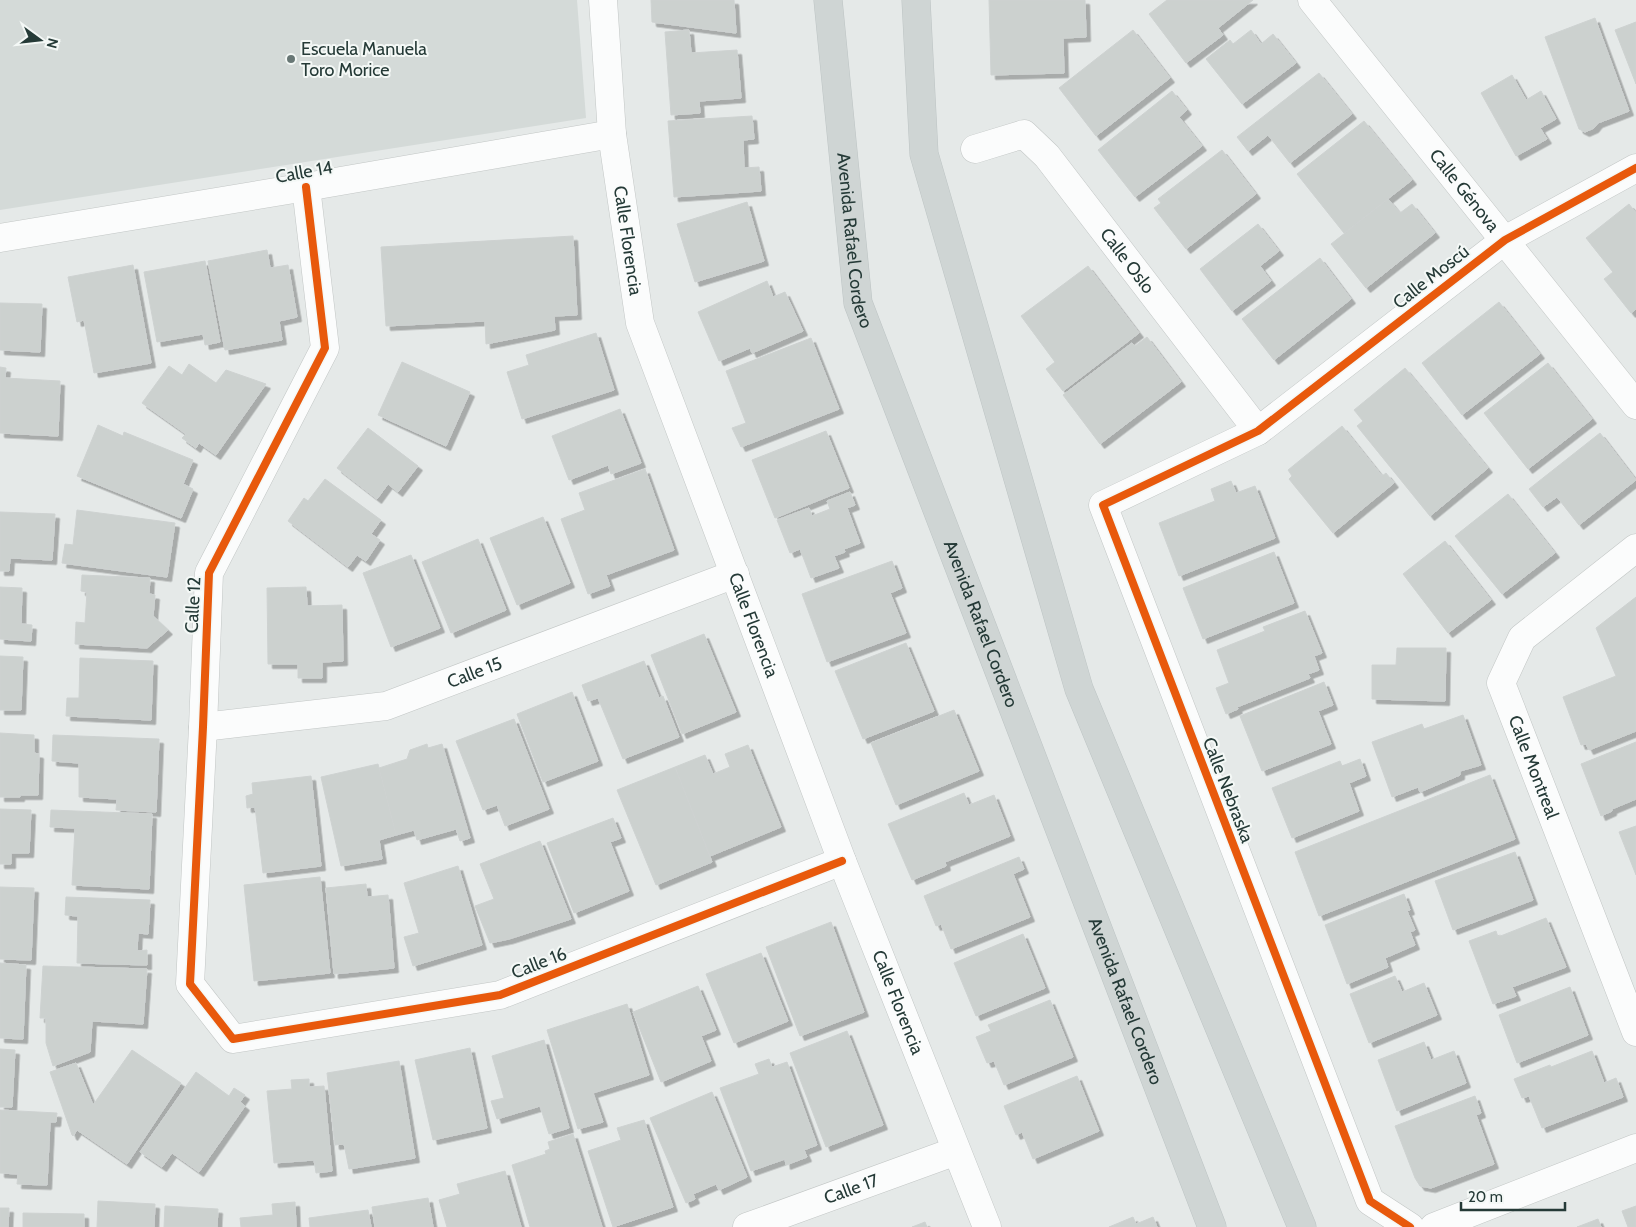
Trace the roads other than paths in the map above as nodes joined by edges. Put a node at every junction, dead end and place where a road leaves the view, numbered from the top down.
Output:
1 (603, 0) edge
2 (828, 0) edge
3 (916, 0) edge
4 (1312, 0) edge
5 (612, 134) junction
6 (975, 149) dead end
7 (1636, 168) edge
8 (306, 187) junction
9 (0, 238) edge
10 (1505, 240) junction
11 (1636, 405) edge
12 (1258, 431) junction
13 (1636, 548) edge
14 (735, 574) junction
15 (203, 727) junction
16 (842, 861) junction
17 (1636, 1032) edge
18 (233, 1039) joint
19 (1636, 1148) edge
20 (956, 1151) junction
21 (747, 1227) edge
22 (987, 1227) edge
23 (1212, 1227) edge
24 (1302, 1227) edge
25 (1410, 1227) edge
26 (1434, 1227) edge

1 - 5 street, Calle Florencia
2 - 23 main road, Avenida Rafael Cordero
3 - 24 main road
4 - 10 street, Calle Génova
5 - 8 street, Calle 14
5 - 14 street, Calle Florencia
6 - 12 street, Calle Oslo
7 - 10 street, Calle Moscú
8 - 9 street, Calle 14
8 - 15 street, Calle 12
10 - 11 street, Calle Génova
10 - 12 street, Calle Moscú
12 - 25 street, Calle Nebraska
13 - 17 street, Calle Montreal
14 - 15 street, Calle 15
14 - 16 street, Calle Florencia
15 - 18 street, Calle 12
16 - 18 street, Calle 16
16 - 20 street, Calle Florencia
19 - 26 street
20 - 21 street, Calle 17
20 - 22 street, Calle Florencia

